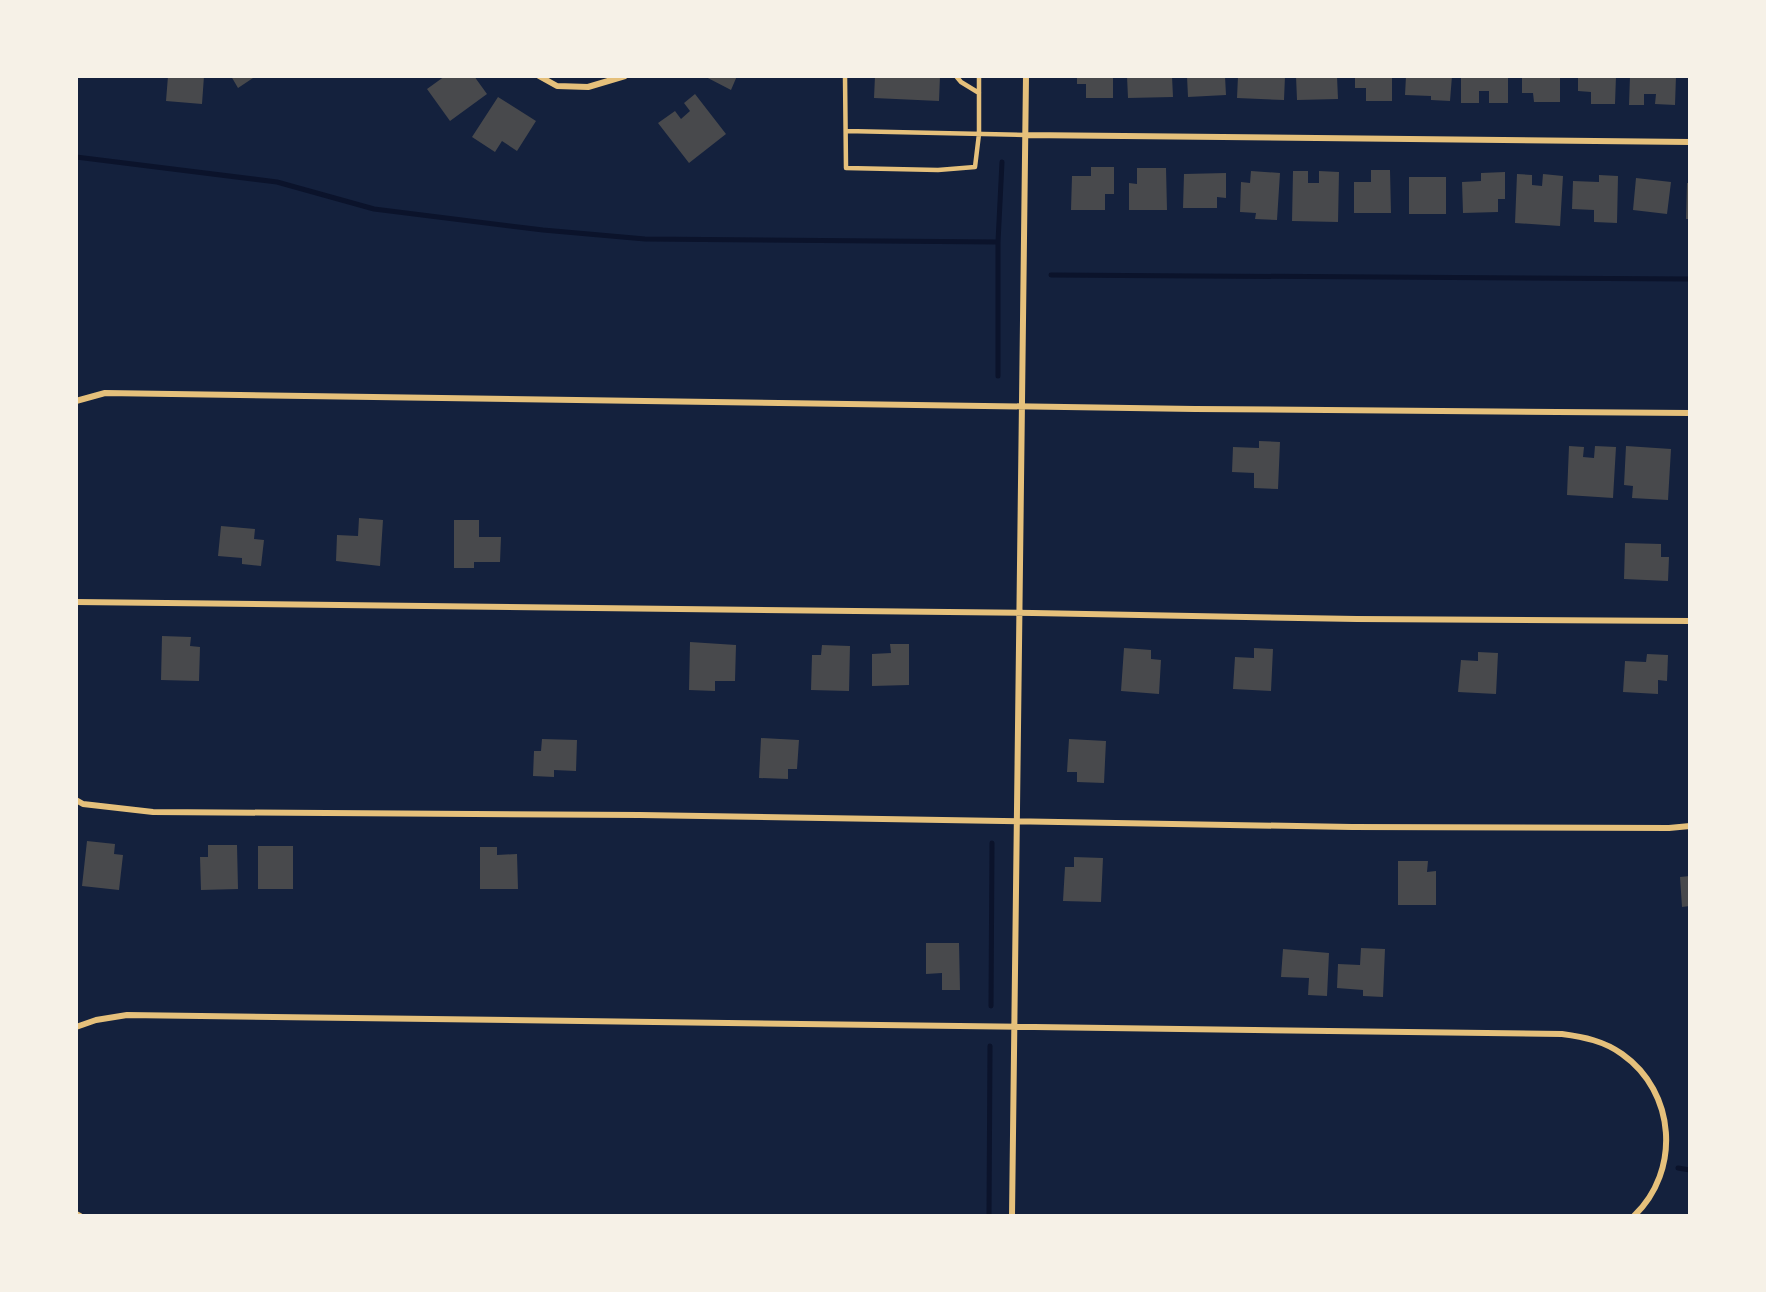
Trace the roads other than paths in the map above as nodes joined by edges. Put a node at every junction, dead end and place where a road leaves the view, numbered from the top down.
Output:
1 (539, 76) edge
2 (625, 76) edge
3 (845, 76) edge
4 (956, 76) edge
5 (979, 76) edge
6 (1026, 76) edge
7 (979, 93) junction
8 (846, 131) junction
9 (979, 134) junction
10 (1025, 135) junction
11 (1689, 142) edge
12 (76, 401) edge
13 (1021, 406) junction
14 (1689, 413) edge
15 (76, 602) edge
16 (1020, 613) junction
17 (1689, 621) edge
18 (76, 800) edge
19 (1016, 820) junction
20 (1689, 826) edge
21 (76, 1027) edge
22 (1013, 1027) junction
23 (1012, 1215) edge
24 (1634, 1215) edge

1 - 2 street
3 - 8 lane
4 - 7 lane
5 - 7 lane
6 - 10 street
7 - 9 lane
8 - 9 lane
8 - 9 lane
9 - 10 lane
10 - 11 street
10 - 13 street
12 - 13 street
13 - 14 street
13 - 16 street
15 - 16 street
16 - 17 street
16 - 19 street
18 - 19 street
19 - 20 street
19 - 22 street
21 - 22 street
22 - 23 street
22 - 24 street

